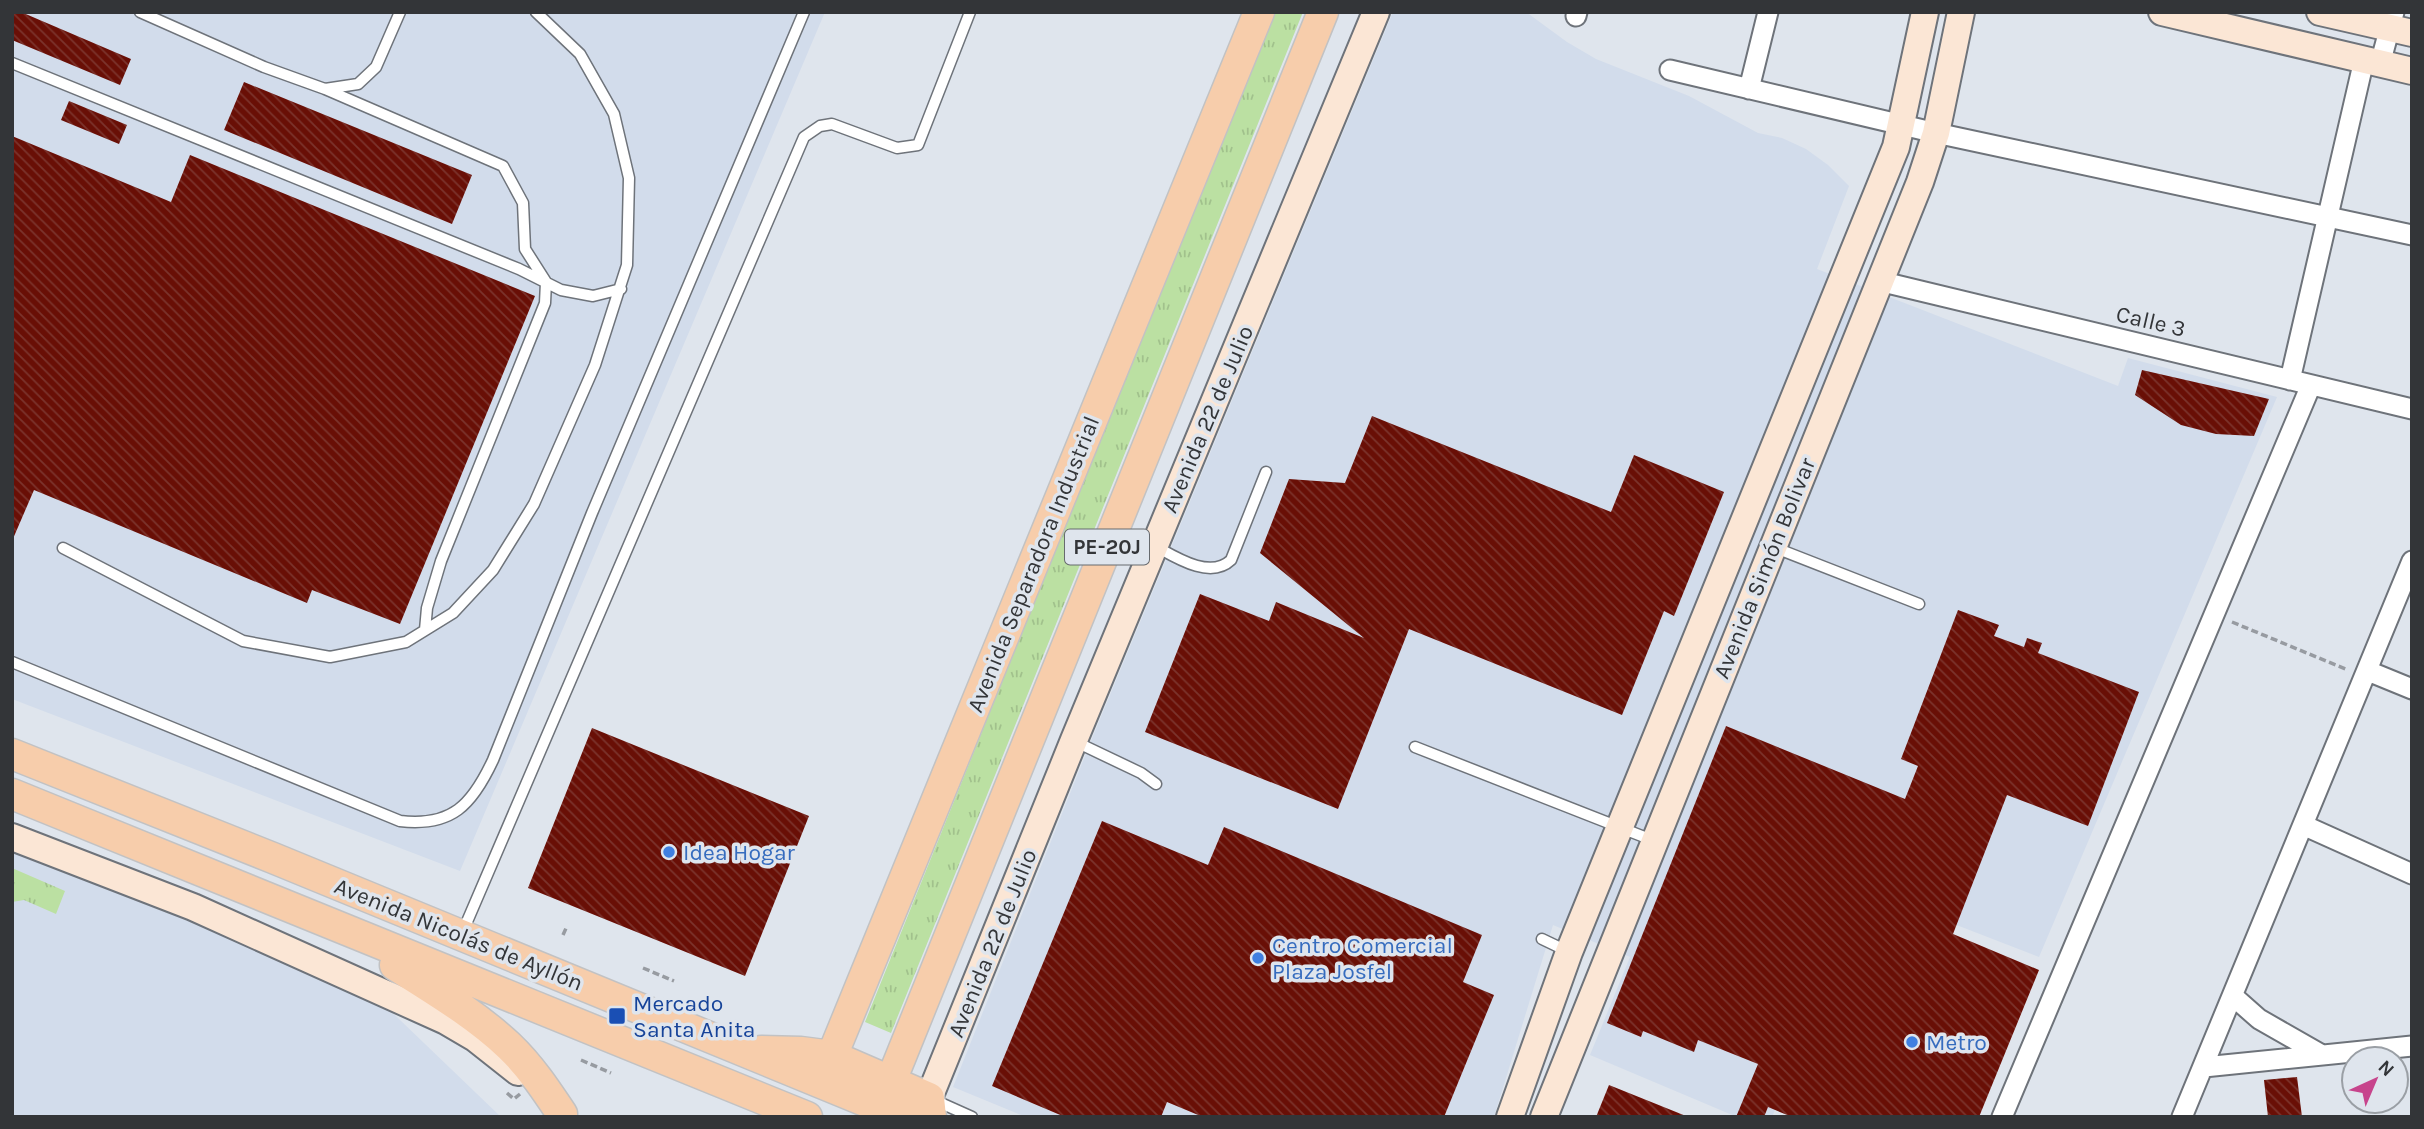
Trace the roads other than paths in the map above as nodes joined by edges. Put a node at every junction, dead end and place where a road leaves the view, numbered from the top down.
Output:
1 (140, 12) edge
2 (400, 12) edge
3 (536, 12) edge
4 (804, 12) edge
5 (970, 12) edge
6 (1259, 12) edge
7 (1324, 12) edge
8 (1376, 12) edge
9 (1768, 12) edge
10 (1925, 12) edge
11 (1961, 12) edge
12 (2162, 12) edge
13 (2320, 12) edge
14 (2214, 18) edge
15 (2399, 25) edge
16 (2372, 62) junction
17 (12, 63) edge
18 (1670, 70) dead end
19 (2412, 71) edge
20 (325, 89) junction
21 (1749, 89) junction
22 (1902, 123) junction
23 (1937, 133) junction
24 (2327, 217) junction
25 (2412, 235) edge
26 (1879, 281) junction
27 (546, 282) junction
28 (621, 289) junction
29 (2290, 380) junction
30 (2311, 385) junction
31 (2412, 409) edge
32 (1266, 472) dead end
33 (1155, 545) junction
34 (1773, 547) junction
35 (63, 548) dead end
36 (2412, 561) edge
37 (1919, 604) dead end
38 (425, 630) junction
39 (12, 662) edge
40 (2366, 674) junction
41 (2412, 689) edge
42 (1074, 740) junction
43 (1415, 747) dead end
44 (12, 754) edge
45 (1156, 785) dead end
46 (12, 794) edge
47 (2303, 825) junction
48 (1620, 827) junction
49 (12, 836) edge
50 (1655, 841) junction
51 (2412, 874) edge
52 (336, 926) junction
53 (461, 935) junction
54 (1542, 939) dead end
55 (1569, 952) junction
56 (2233, 996) junction
57 (2412, 1046) edge
58 (740, 1049) junction
59 (2322, 1055) junction
60 (832, 1056) junction
61 (2204, 1067) junction
62 (891, 1081) junction
63 (930, 1108) edge
64 (563, 1115) edge
65 (807, 1117) edge
66 (904, 1117) edge
67 (972, 1117) edge
68 (1510, 1117) edge
69 (1544, 1117) edge
70 (2002, 1117) edge
71 (2182, 1117) edge

1 - 20 lane
2 - 20 lane
3 - 28 lane
4 - 39 lane
5 - 53 lane
6 - 60 main road, Avenida Separadora Industrial / PE-20J
7 - 62 main road, PE-20J
8 - 33 street, Avenida 22 de Julio
9 - 21 street
10 - 22 street, Avenida Simón Bolivar
11 - 23 street, Avenida Simón Bolivar
12 - 14 street
13 - 15 street
14 - 16 street
15 - 16 street
16 - 19 street
16 - 24 street
17 - 27 lane
18 - 21 street
20 - 27 lane
21 - 22 street
22 - 23 street
22 - 48 street, Avenida Simón Bolivar
23 - 24 street
23 - 26 street, Avenida Simón Bolivar
24 - 25 street
24 - 29 street
26 - 29 street, Calle 3
26 - 34 street, Avenida Simón Bolivar
27 - 28 lane
27 - 38 lane
28 - 38 lane
29 - 30 street, Calle 3
30 - 31 street, Calle 3
30 - 70 street
32 - 33 lane
33 - 42 street, Avenida 22 de Julio
34 - 37 lane
34 - 50 street, Avenida Simón Bolivar
35 - 38 lane
36 - 40 street
40 - 41 street
40 - 47 street
42 - 45 lane
42 - 63 street, Avenida 22 de Julio
43 - 48 lane
44 - 53 main road, Avenida Nicolás de Ayllón
46 - 52 main road, Avenida Nicolás de Ayllón
47 - 51 street
47 - 56 street
48 - 50 lane
48 - 55 street, Avenida Simón Bolivar
49 - 64 street
50 - 69 street, Avenida Simón Bolivar
52 - 64 main road
52 - 65 main road, Avenida Nicolás de Ayllón
53 - 58 main road, Avenida Nicolás de Ayllón
54 - 55 lane
55 - 68 street, Avenida Simón Bolivar
56 - 59 street
56 - 61 street
57 - 59 street
58 - 60 main road
58 - 66 main road, Avenida Nicolás de Ayllón
59 - 61 street
60 - 62 main road
61 - 71 street
62 - 63 main road
63 - 67 lane

